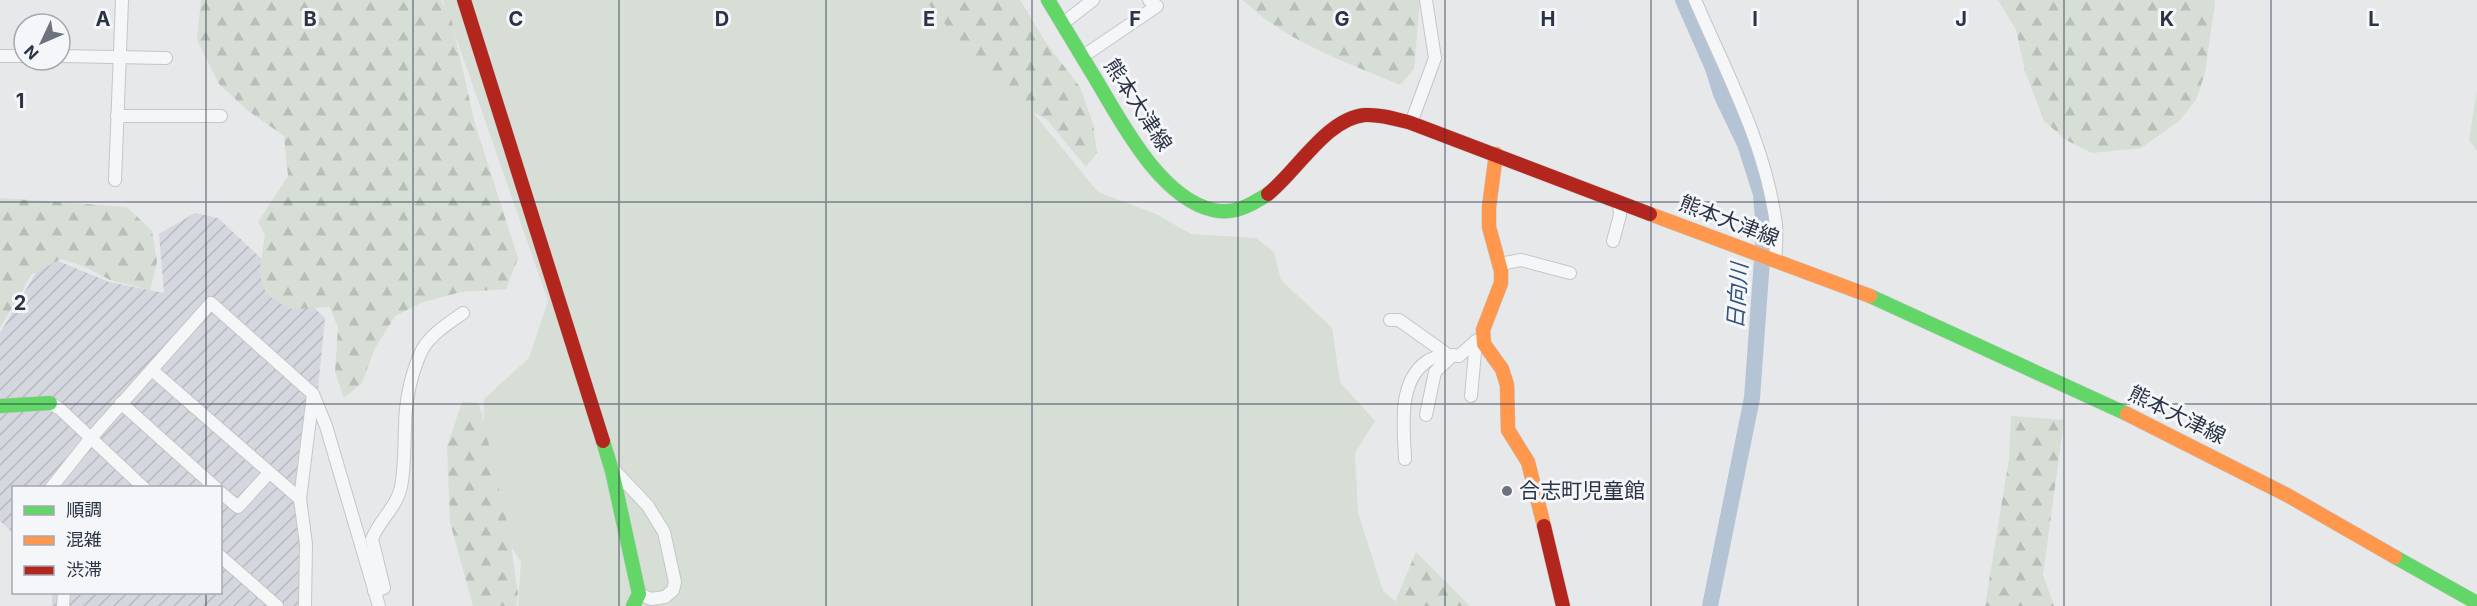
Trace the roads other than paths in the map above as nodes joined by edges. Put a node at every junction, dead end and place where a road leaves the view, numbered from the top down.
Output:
1 (122, 0) edge
2 (464, 0) edge
3 (1048, 0) edge
4 (1093, 0) edge
5 (1149, 0) edge
6 (1426, 0) edge
7 (1695, 0) edge
8 (1062, 24) junction
9 (72, 56) edge
10 (119, 57) junction
11 (1082, 57) junction
12 (166, 58) dead end
13 (117, 116) junction
14 (221, 116) dead end
15 (1411, 123) junction
16 (1496, 154) junction
17 (115, 180) dead end
18 (1619, 202) junction
19 (1613, 241) dead end
20 (1772, 260) junction
21 (1500, 264) junction
22 (1570, 273) dead end
23 (463, 313) dead end
24 (1390, 320) dead end
25 (1480, 339) junction
26 (1450, 355) junction
27 (152, 370) junction
28 (313, 394) junction
29 (1471, 396) dead end
30 (50, 403) joint
31 (121, 404) junction
32 (0, 406) edge
33 (1426, 415) dead end
34 (90, 439) junction
35 (1405, 459) dead end
36 (612, 468) junction
37 (270, 472) junction
38 (53, 486) edge
39 (142, 486) edge
40 (214, 486) edge
41 (222, 494) edge
42 (300, 499) junction
43 (222, 558) edge
44 (374, 591) junction
45 (636, 600) edge
46 (2477, 603) edge
47 (277, 606) edge
48 (305, 606) edge
49 (379, 606) edge
50 (1563, 606) edge

1 - 10 street
2 - 36 main road
3 - 8 main road, 熊本大津線
4 - 8 street
5 - 11 street
6 - 15 street
7 - 20 street
8 - 11 main road, 熊本大津線
9 - 10 street
10 - 12 street
10 - 13 street
11 - 15 main road, 熊本大津線
13 - 14 street
13 - 17 street
15 - 16 main road, 熊本大津線
16 - 18 main road, 熊本大津線
16 - 21 main road
18 - 19 street
18 - 20 main road, 熊本大津線
20 - 46 main road, 熊本大津線
21 - 22 street
21 - 25 main road
23 - 44 street
24 - 26 street
25 - 26 street
25 - 29 street
25 - 50 main road
26 - 33 street
26 - 35 street
27 - 28 street
27 - 31 street
27 - 37 street
28 - 42 street
28 - 44 street
30 - 32 main road
30 - 34 street
31 - 34 street
31 - 40 street
34 - 38 street
34 - 39 street
36 - 45 main road
36 - 45 street
37 - 41 street
37 - 42 street
42 - 48 street
43 - 47 street
44 - 49 street

